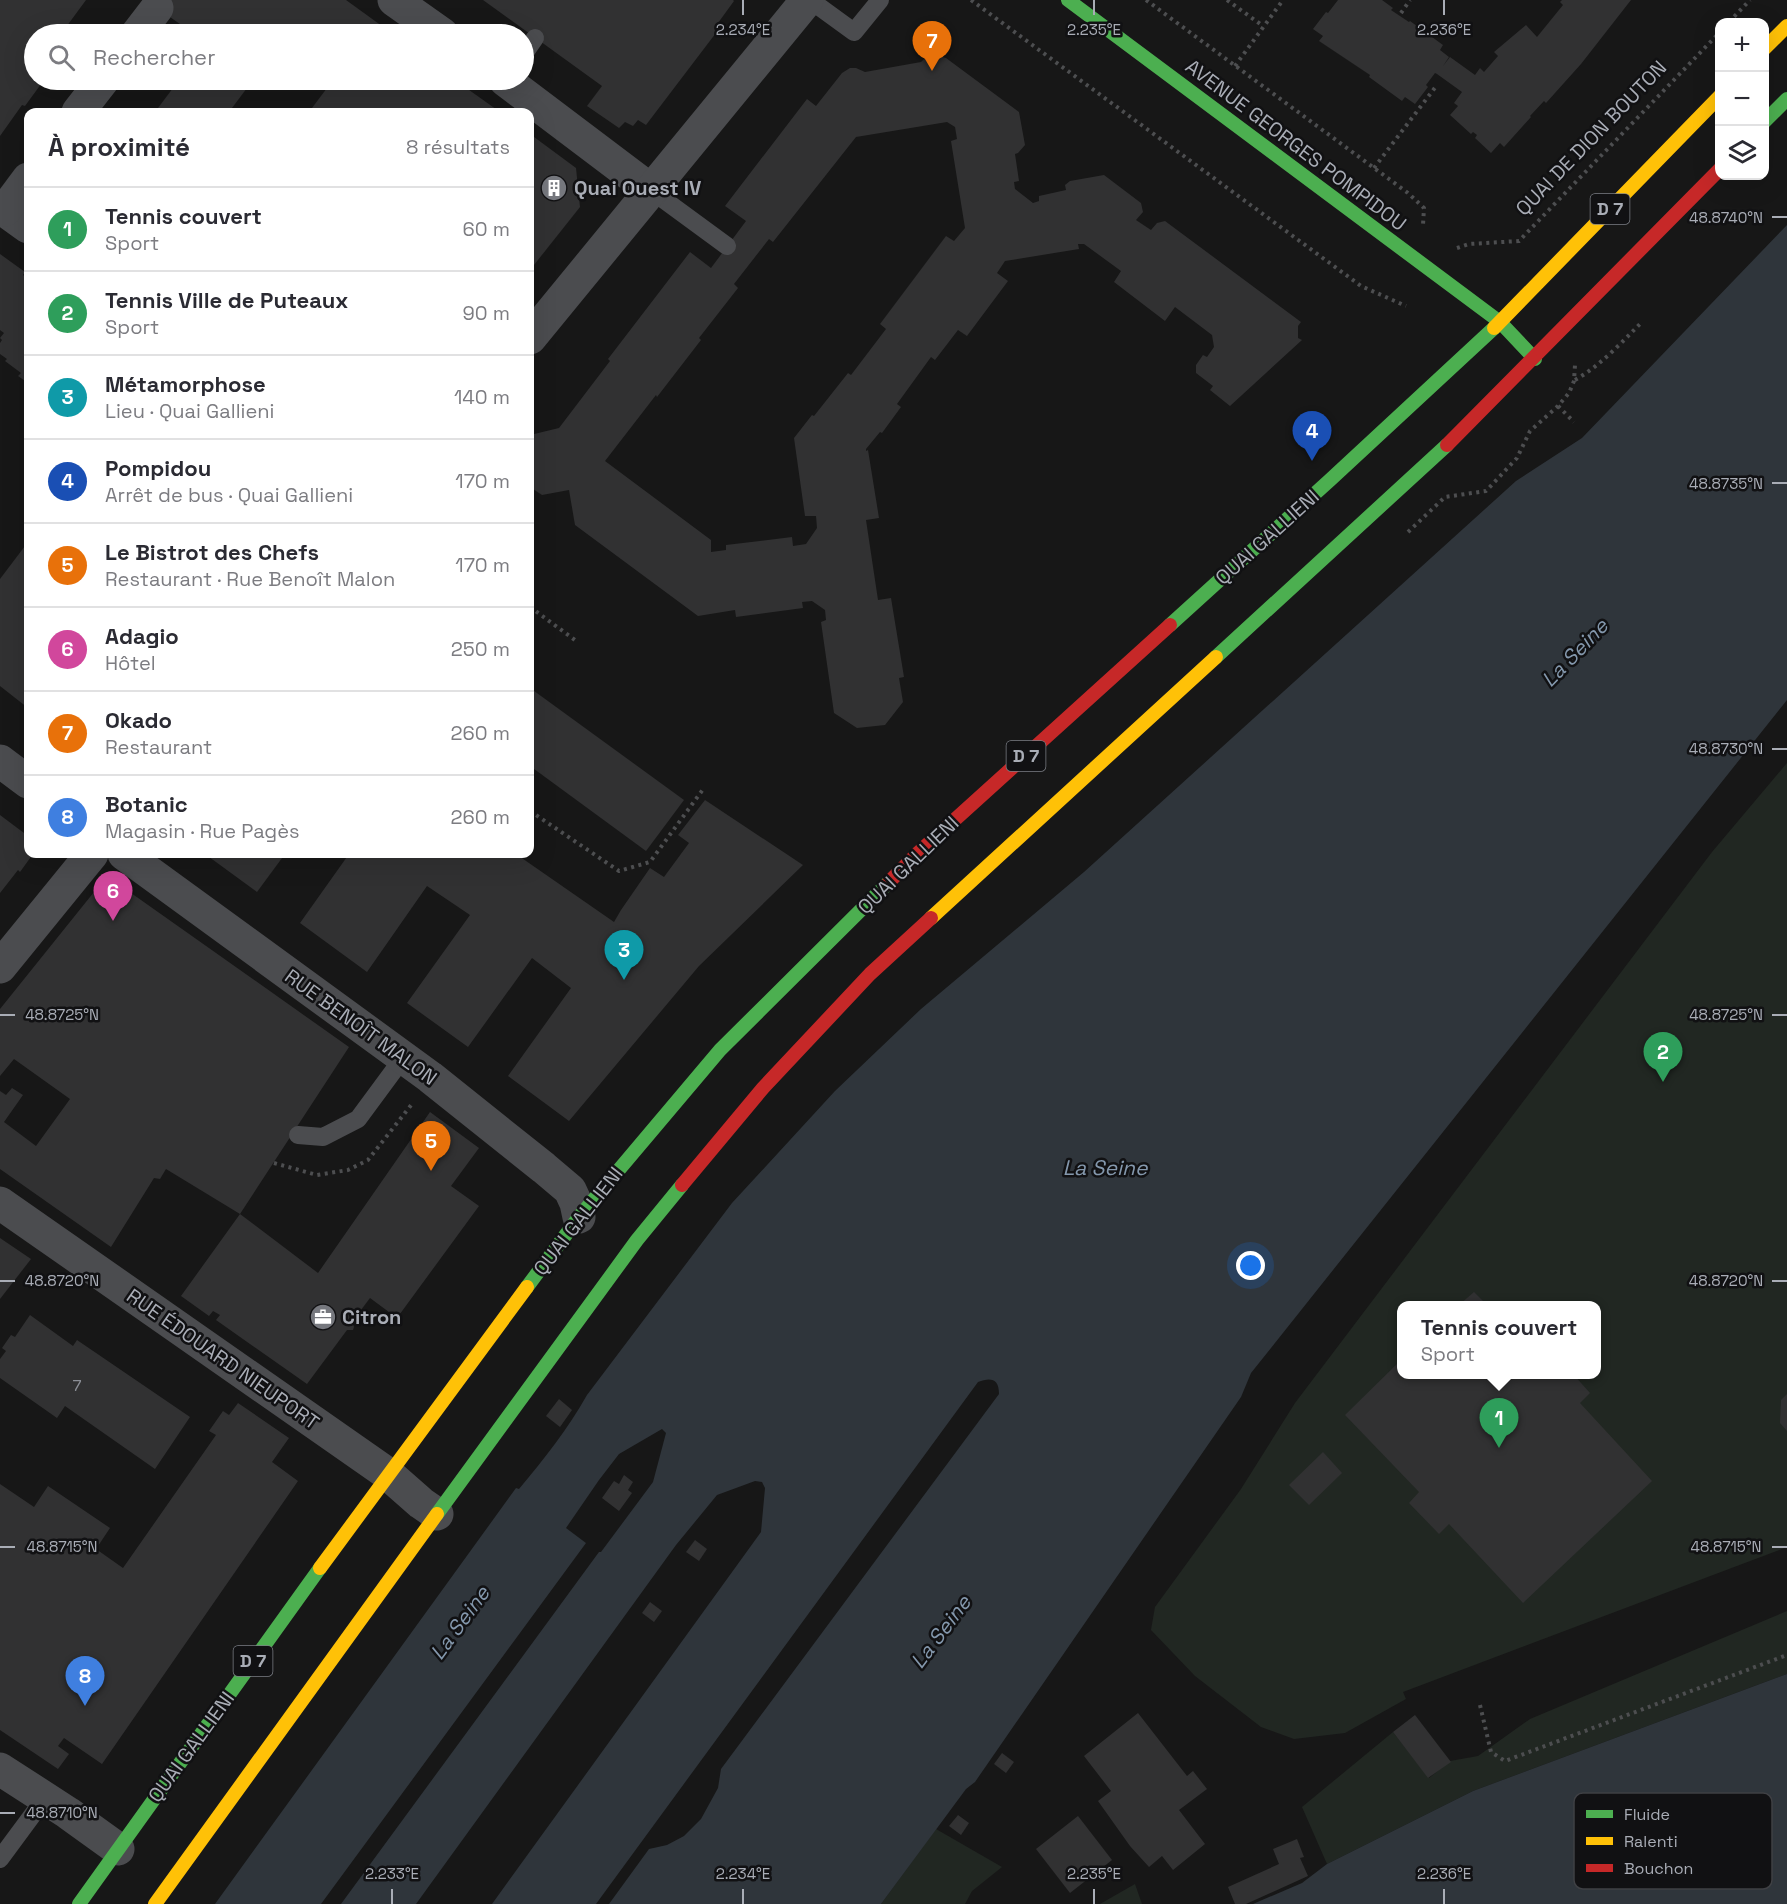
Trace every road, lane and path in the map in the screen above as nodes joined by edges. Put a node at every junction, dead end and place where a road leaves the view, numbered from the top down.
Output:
1 (394, 0) edge
2 (809, 0) edge
3 (880, 0) edge
4 (971, 0) edge
5 (1068, 0) edge
6 (1146, 0) edge
7 (1227, 0) edge
8 (1283, 0) edge
9 (1410, 0) edge
10 (1750, 0) edge
11 (157, 8) dead end
12 (1401, 13) dead end
13 (1733, 18) edge
14 (145, 24) edge
15 (428, 24) edge
16 (1787, 26) edge
17 (1263, 27) junction
18 (1715, 36) edge
19 (1769, 44) edge
20 (1235, 66) junction
21 (1437, 85) dead end
22 (95, 90) edge
23 (519, 90) edge
24 (1787, 99) edge
25 (1715, 100) edge
26 (81, 108) edge
27 (1769, 117) edge
28 (1374, 168) junction
29 (1715, 173) edge
30 (24, 187) edge
31 (652, 191) junction
32 (11, 215) edge
33 (1423, 226) dead end
34 (728, 246) dead end
35 (1451, 250) dead end
36 (1406, 306) dead end
37 (1500, 322) junction
38 (1641, 323) dead end
39 (534, 333) edge
40 (1535, 359) junction
41 (1575, 365) dead end
42 (1574, 381) junction
43 (1558, 406) junction
44 (1574, 422) dead end
45 (1408, 532) dead end
46 (534, 610) edge
47 (574, 640) dead end
48 (0, 761) edge
49 (24, 779) edge
50 (704, 789) dead end
51 (534, 814) edge
52 (89, 858) edge
53 (129, 858) edge
54 (0, 967) edge
55 (403, 1058) junction
56 (298, 1135) dead end
57 (0, 1203) edge
58 (579, 1216) junction
59 (388, 1474) junction
60 (437, 1514) junction
61 (1787, 1655) edge
62 (1480, 1705) dead end
63 (0, 1769) edge
64 (57, 1806) junction
65 (118, 1849) junction
66 (0, 1859) edge
67 (79, 1904) edge
68 (155, 1904) edge

1 - 15 street
2 - 3 lane
2 - 31 street
4 - 36 path
5 - 37 main road, AVENUE GEORGES POMPIDOU
6 - 20 path
7 - 17 path
8 - 17 path
9 - 12 path
10 - 13 path
11 - 14 street
16 - 19 main road
17 - 20 path
18 - 35 path, QUAI DE DION BOUTON
20 - 28 path
21 - 28 path
22 - 26 street
23 - 31 street
24 - 27 main road
25 - 37 main road, D 7
28 - 33 path
29 - 40 main road, D 7
30 - 32 street
31 - 34 lane
31 - 39 street
37 - 40 main road, AVENUE GEORGES POMPIDOU
37 - 58 main road, QUAI GALLIENI / D 7
38 - 42 path
40 - 60 main road, D 7
41 - 42 path
42 - 43 path
43 - 44 path
43 - 45 path
46 - 47 path
48 - 49 street
50 - 51 path
52 - 54 street
53 - 55 street, RUE BENOÎT MALON
55 - 56 lane
55 - 58 street, RUE BENOÎT MALON
57 - 59 street, RUE ÉDOUARD NIEUPORT
58 - 59 main road, QUAI GALLIENI / D 7
59 - 60 street
59 - 65 main road, QUAI GALLIENI / D 7
60 - 68 main road, D 7
61 - 62 path
63 - 64 street
64 - 65 street
64 - 66 lane
65 - 67 main road, QUAI GALLIENI / D 7

